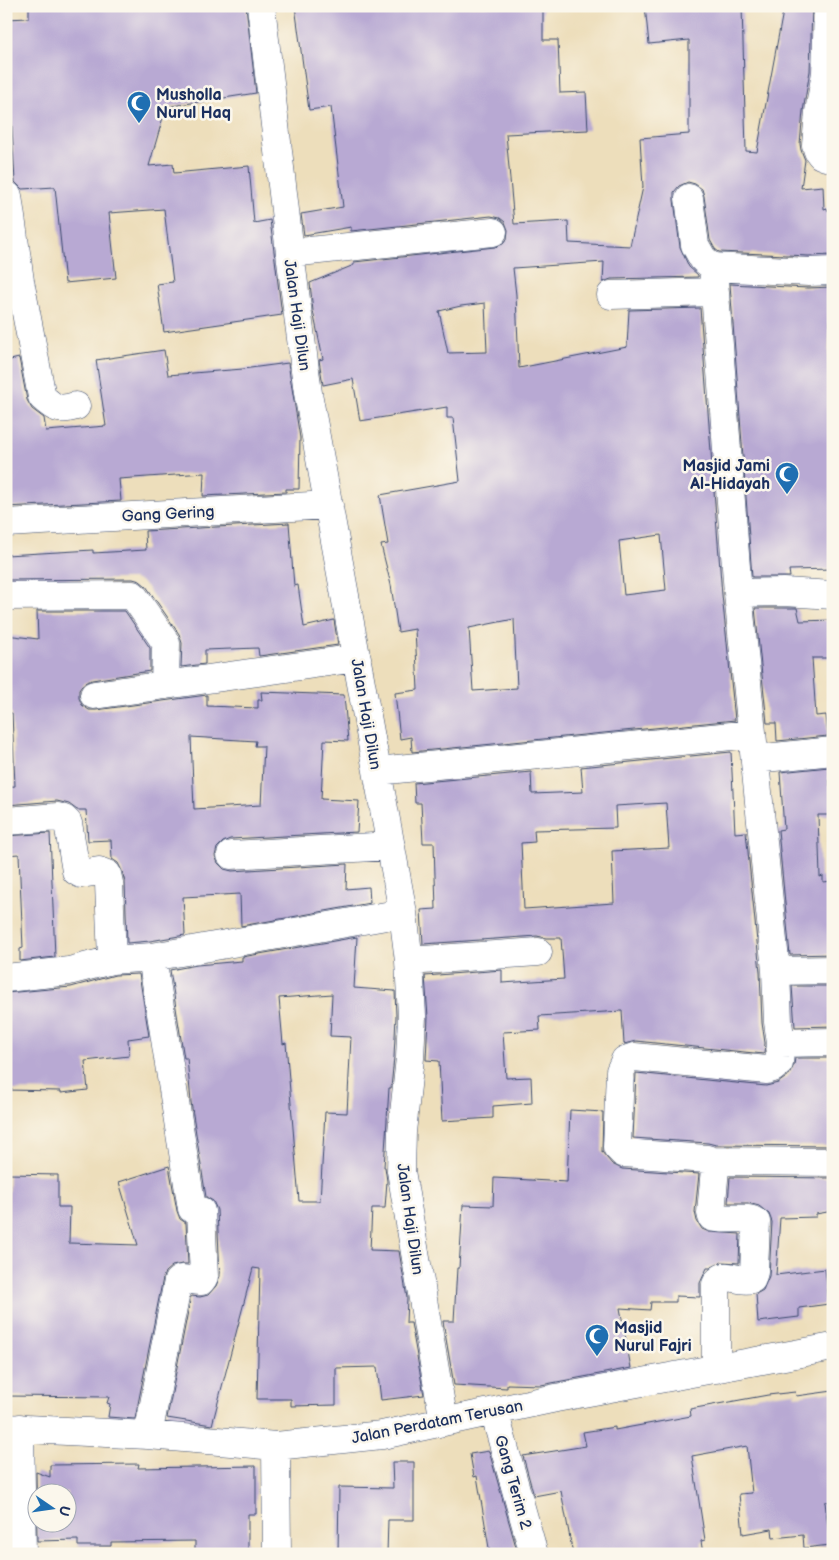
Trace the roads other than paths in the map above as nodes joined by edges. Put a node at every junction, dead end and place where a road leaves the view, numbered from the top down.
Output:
1 (261, 6) edge
2 (828, 6) edge
3 (833, 157) edge
4 (8, 196) dead end
5 (689, 198) dead end
6 (493, 232) dead end
7 (290, 253) junction
8 (833, 271) edge
9 (714, 280) junction
10 (13, 288) edge
11 (611, 295) dead end
12 (76, 406) dead end
13 (329, 505) junction
14 (6, 523) edge
15 (738, 594) junction
16 (833, 594) edge
17 (6, 596) edge
18 (357, 658) junction
19 (165, 685) junction
20 (94, 695) dead end
21 (753, 746) junction
22 (833, 751) edge
23 (378, 771) junction
24 (6, 821) edge
25 (391, 846) junction
26 (231, 855) dead end
27 (403, 914) junction
28 (538, 952) dead end
29 (152, 957) junction
30 (112, 960) junction
31 (409, 961) junction
32 (833, 970) edge
33 (776, 971) junction
34 (6, 978) edge
35 (833, 1042) edge
36 (781, 1043) junction
37 (712, 1161) junction
38 (833, 1162) edge
39 (833, 1347) edge
40 (716, 1369) junction
41 (494, 1411) junction
42 (444, 1422) junction
43 (13, 1428) edge
44 (148, 1435) junction
45 (276, 1446) junction
46 (22, 1554) edge
47 (277, 1554) edge
48 (534, 1554) edge

1 - 7 street, Jalan Haji Dilun
2 - 3 street
4 - 10 street
5 - 9 street
6 - 7 street
7 - 13 street, Jalan Haji Dilun
8 - 9 street
9 - 11 street
9 - 15 street
10 - 12 street
13 - 14 street, Gang Gering
13 - 18 street, Jalan Haji Dilun
15 - 16 street
15 - 21 street
17 - 19 street
18 - 19 street
18 - 23 street, Jalan Haji Dilun
19 - 20 street
21 - 22 street
21 - 23 street
21 - 33 street
23 - 25 street, Jalan Haji Dilun
24 - 30 street
25 - 26 street
25 - 27 street, Jalan Haji Dilun
27 - 29 street
27 - 31 street, Jalan Haji Dilun
28 - 31 street
29 - 30 street
29 - 44 street
30 - 34 street
31 - 42 street, Jalan Haji Dilun
32 - 33 street
33 - 36 street
35 - 36 street
36 - 37 street
37 - 38 street
37 - 40 street
39 - 40 street, Jalan Perdatam Terusan
40 - 41 street, Jalan Perdatam Terusan
41 - 42 street, Jalan Perdatam Terusan
41 - 48 street, Gang Terim 2
42 - 45 street, Jalan Perdatam Terusan
43 - 44 street, Jalan Perdatam Terusan
43 - 46 street
44 - 45 street, Jalan Perdatam Terusan
45 - 47 street

